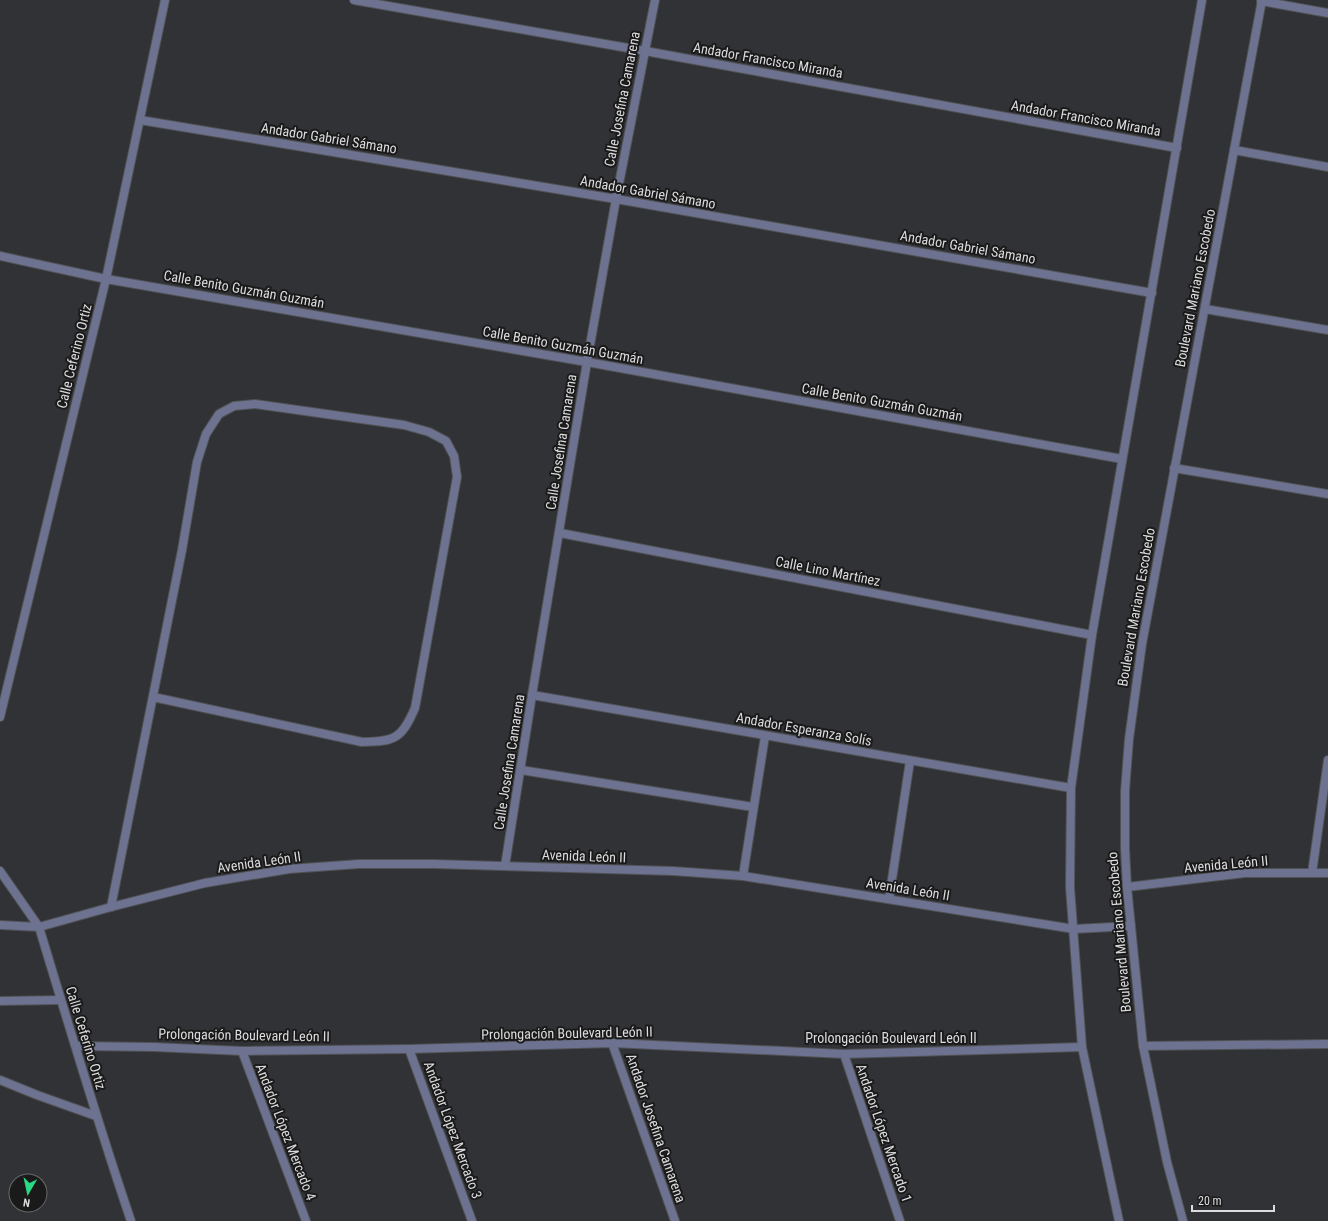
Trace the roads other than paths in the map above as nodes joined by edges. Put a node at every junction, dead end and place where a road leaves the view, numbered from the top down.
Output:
1 (165, 0) edge
2 (354, 0) edge
3 (655, 0) edge
4 (1202, 0) edge
5 (1262, 0) edge
6 (1328, 12) edge
7 (645, 51) junction
8 (140, 120) junction
9 (1177, 148) junction
10 (1234, 150) junction
11 (1328, 167) edge
12 (616, 199) junction
13 (0, 256) edge
14 (106, 279) junction
15 (1152, 293) junction
16 (1204, 309) junction
17 (1328, 330) edge
18 (587, 362) junction
19 (1122, 459) junction
20 (1174, 468) junction
21 (1328, 494) edge
22 (560, 534) junction
23 (1092, 635) junction
24 (532, 696) junction
25 (153, 697) junction
26 (0, 717) edge
27 (765, 736) junction
28 (1328, 760) edge
29 (910, 761) junction
30 (521, 770) junction
31 (1071, 788) junction
32 (753, 807) junction
33 (505, 866) junction
34 (0, 871) edge
35 (1312, 873) junction
36 (1328, 873) edge
37 (743, 876) junction
38 (1127, 887) junction
39 (889, 899) junction
40 (111, 907) junction
41 (0, 925) edge
42 (1131, 926) junction
43 (39, 927) junction
44 (1074, 929) junction
45 (61, 1000) junction
46 (0, 1001) edge
47 (612, 1043) junction
48 (1328, 1044) edge
49 (76, 1046) junction
50 (1143, 1046) junction
51 (1082, 1047) junction
52 (409, 1049) junction
53 (242, 1051) junction
54 (844, 1054) junction
55 (0, 1080) edge
56 (96, 1116) junction
57 (131, 1221) edge
58 (306, 1221) edge
59 (472, 1221) edge
60 (675, 1221) edge
61 (900, 1221) edge
62 (1119, 1221) edge
63 (1183, 1221) edge

1 - 8 street, Calle Ceferino Ortiz
2 - 7 street, Andador Francisco Miranda
3 - 7 street, Calle Josefina Camarena
4 - 9 street
5 - 6 street
5 - 10 street, Boulevard Mariano Escobedo
7 - 9 street, Andador Francisco Miranda
7 - 12 street, Calle Josefina Camarena
8 - 12 street, Andador Gabriel Sámano
8 - 14 street, Calle Ceferino Ortiz
9 - 15 street
10 - 11 street
10 - 16 street, Boulevard Mariano Escobedo
12 - 15 street, Andador Gabriel Sámano
12 - 18 street, Calle Josefina Camarena
13 - 14 street, Calle Benito Guzmán Guzmán
14 - 18 street, Calle Benito Guzmán Guzmán
14 - 26 street, Calle Ceferino Ortiz
15 - 19 street
16 - 17 street
16 - 20 street, Boulevard Mariano Escobedo
18 - 19 street, Calle Benito Guzmán Guzmán
18 - 22 street, Calle Josefina Camarena
19 - 23 street
20 - 21 street
20 - 38 street, Boulevard Mariano Escobedo
22 - 23 street, Calle Lino Martínez
22 - 24 street, Calle Josefina Camarena
23 - 31 street
24 - 27 street, Andador Esperanza Solís
24 - 30 street, Calle Josefina Camarena
25 - 25 street
25 - 40 street
27 - 29 street, Andador Esperanza Solís
27 - 32 street
28 - 35 street
29 - 31 street, Andador Esperanza Solís
29 - 39 street
30 - 32 street
30 - 33 street, Calle Josefina Camarena
31 - 44 street
32 - 37 street
33 - 37 street, Avenida León II
33 - 40 street, Avenida León II
34 - 43 street, Calle Ceferino Ortiz
35 - 36 street, Avenida León II
35 - 38 street, Avenida León II
37 - 39 street, Avenida León II
38 - 42 street, Boulevard Mariano Escobedo
39 - 44 street, Avenida León II
40 - 43 street, Avenida León II
41 - 43 street
42 - 44 street, Avenida León II
42 - 50 street, Boulevard Mariano Escobedo
43 - 45 street, Calle Ceferino Ortiz
44 - 51 street
45 - 46 street
45 - 49 street, Calle Ceferino Ortiz
47 - 52 street, Prolongación Boulevard León II
47 - 54 street, Prolongación Boulevard León II
47 - 60 street, Andador Josefina Camarena
48 - 50 street
49 - 53 street, Prolongación Boulevard León II
49 - 56 street, Calle Ceferino Ortiz
50 - 63 street, Boulevard Mariano Escobedo
51 - 54 street, Prolongación Boulevard León II
51 - 62 street
52 - 53 street, Prolongación Boulevard León II
52 - 59 street, Andador López Mercado 3
53 - 58 street, Andador López Mercado 4
54 - 61 street, Andador López Mercado 1
55 - 56 street
56 - 57 street, Calle Ceferino Ortiz

